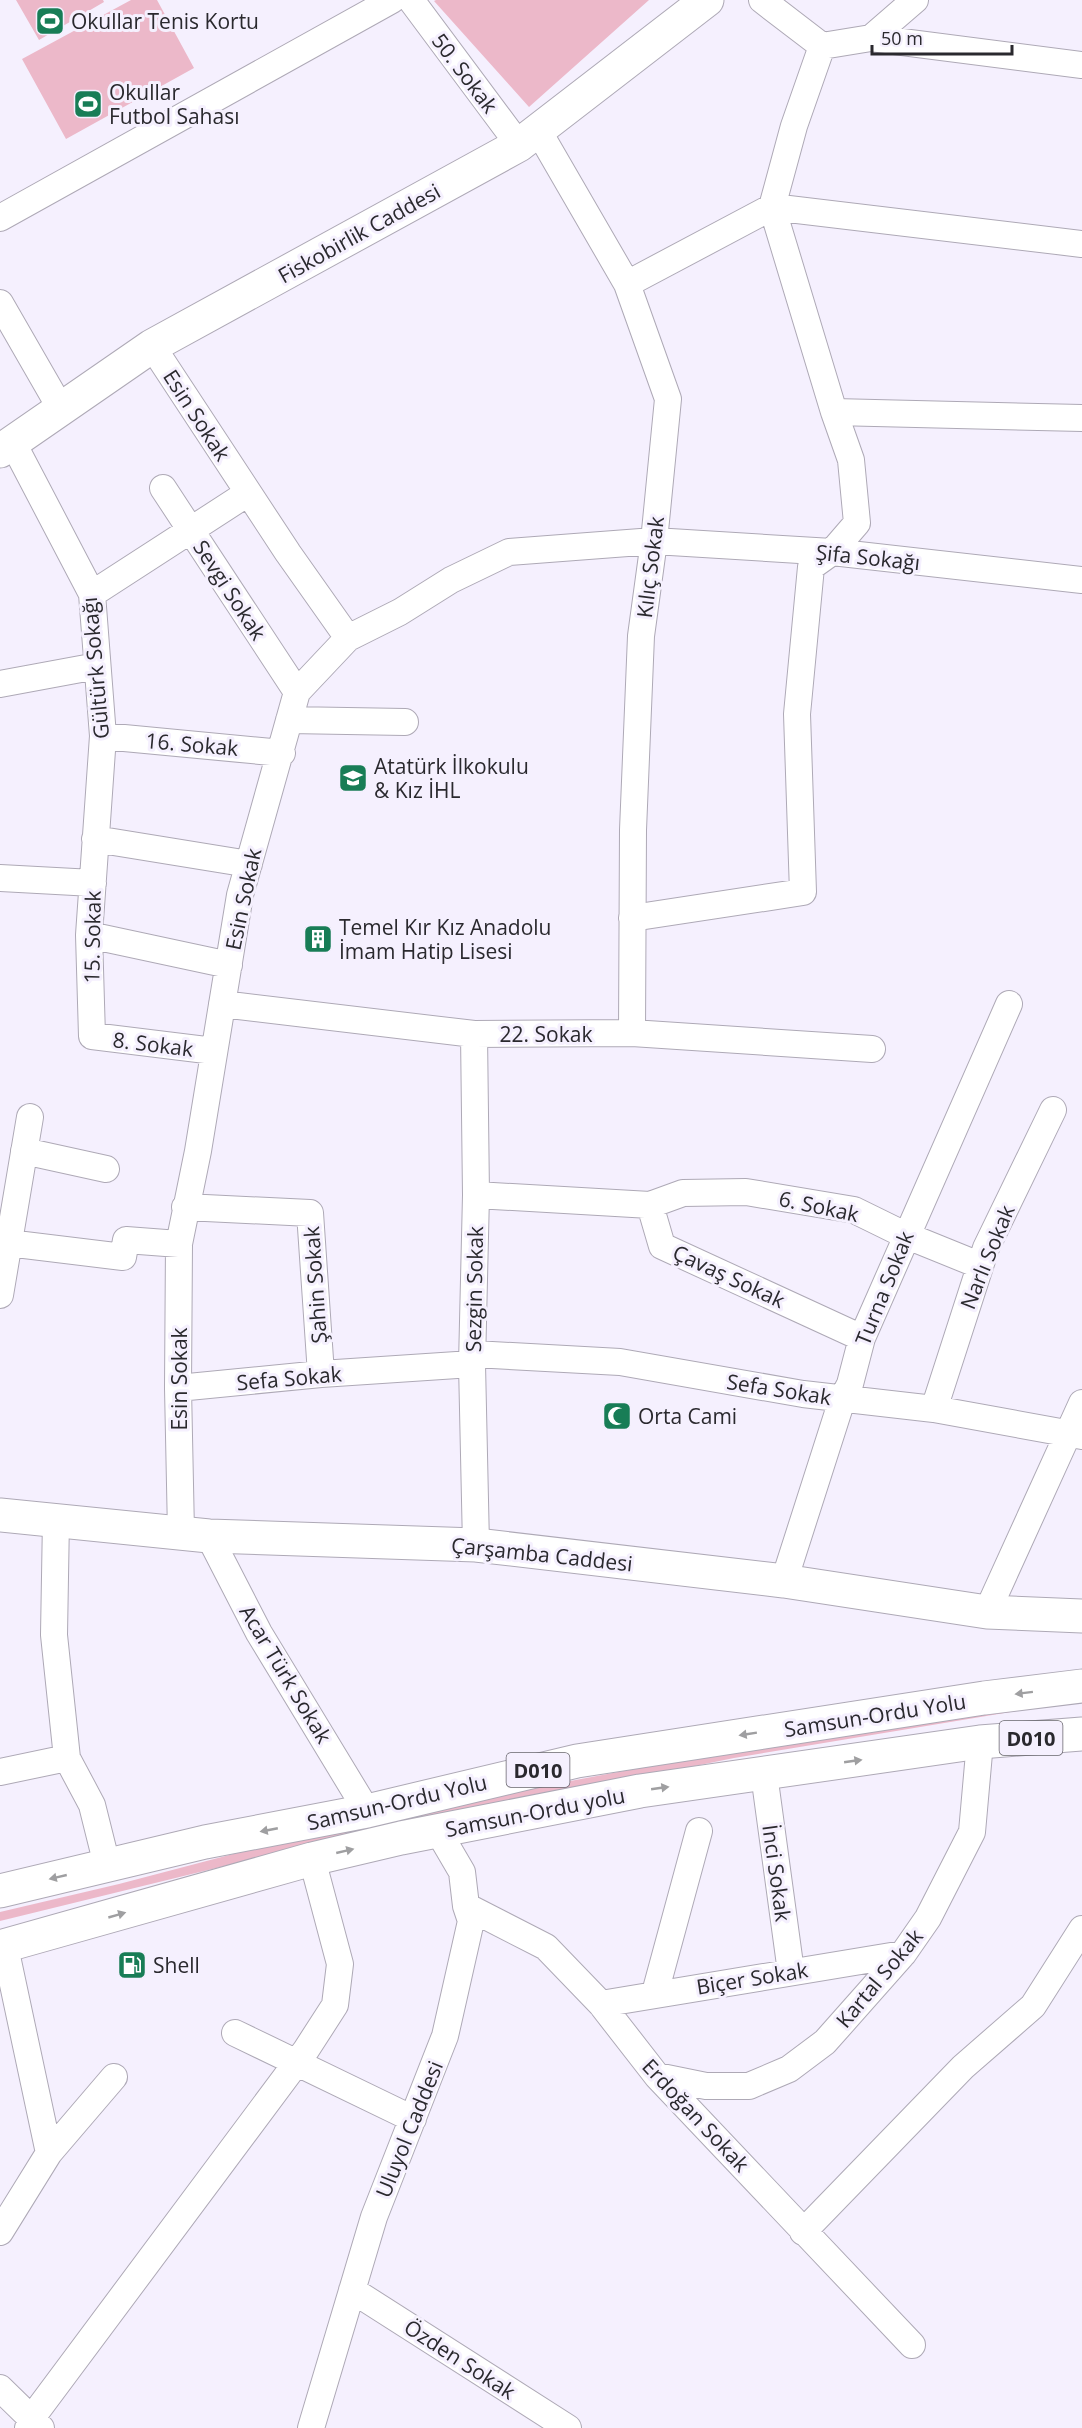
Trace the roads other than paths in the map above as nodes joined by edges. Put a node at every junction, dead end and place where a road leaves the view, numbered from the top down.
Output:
1 (392, 0) edge
2 (411, 0) edge
3 (707, 0) edge
4 (762, 0) edge
5 (915, 0) edge
6 (871, 38) junction
7 (822, 46) junction
8 (1082, 65) edge
9 (529, 139) junction
10 (772, 207) junction
11 (0, 218) edge
12 (1082, 244) edge
13 (627, 284) junction
14 (0, 303) edge
15 (152, 346) junction
16 (61, 409) junction
17 (834, 412) junction
18 (1082, 418) edge
19 (6, 447) edge
20 (163, 488) dead end
21 (248, 493) junction
22 (191, 531) junction
23 (654, 542) junction
24 (832, 552) junction
25 (1082, 580) edge
26 (92, 594) junction
27 (348, 638) junction
28 (97, 666) junction
29 (0, 684) edge
30 (297, 692) junction
31 (290, 720) junction
32 (405, 722) dead end
33 (103, 736) junction
34 (282, 753) junction
35 (95, 839) junction
36 (249, 864) junction
37 (0, 878) edge
38 (93, 884) junction
39 (632, 918) junction
40 (89, 935) junction
41 (229, 965) junction
42 (222, 1004) junction
43 (1009, 1005) dead end
44 (632, 1033) junction
45 (474, 1034) junction
46 (92, 1036) joint
47 (872, 1049) dead end
48 (214, 1051) junction
49 (1053, 1110) dead end
50 (30, 1117) dead end
51 (24, 1151) junction
52 (106, 1169) dead end
53 (476, 1195) junction
54 (650, 1205) junction
55 (185, 1207) junction
56 (905, 1235) junction
57 (8, 1243) junction
58 (179, 1244) junction
59 (979, 1265) junction
60 (0, 1295) edge
61 (862, 1338) junction
62 (473, 1359) junction
63 (321, 1374) junction
64 (178, 1388) junction
65 (842, 1400) junction
66 (1082, 1403) edge
67 (934, 1409) junction
68 (1075, 1435) edge
69 (0, 1515) edge
70 (56, 1519) junction
71 (195, 1534) junction
72 (476, 1545) junction
73 (784, 1581) junction
74 (987, 1612) junction
75 (1080, 1619) edge
76 (1082, 1686) edge
77 (1082, 1734) edge
78 (980, 1742) junction
79 (67, 1758) junction
80 (0, 1772) edge
81 (764, 1774) junction
82 (367, 1811) junction
83 (438, 1831) junction
84 (699, 1831) dead end
85 (312, 1859) junction
86 (107, 1865) junction
87 (0, 1891) edge
88 (466, 1906) junction
89 (1082, 1929) edge
90 (2, 1947) edge
91 (903, 1954) junction
92 (791, 1972) junction
93 (655, 1993) junction
94 (602, 2004) junction
95 (235, 2033) dead end
96 (296, 2063) junction
97 (657, 2076) junction
98 (114, 2077) dead end
99 (413, 2119) junction
100 (49, 2153) junction
101 (2, 2221) edge
102 (803, 2232) junction
103 (352, 2290) junction
104 (912, 2346) dead end
105 (0, 2388) edge
106 (33, 2425) edge
107 (310, 2428) edge
108 (568, 2428) edge

1 - 11 street
2 - 9 street, 50. Sokak
3 - 9 main road, Fiskobirlik Caddesi
4 - 7 street
5 - 6 street
6 - 7 street
6 - 8 street
7 - 10 street
9 - 13 street, Kılıç Sokak
9 - 15 main road, Fiskobirlik Caddesi
10 - 12 street
10 - 13 street
10 - 17 street
13 - 23 street, Kılıç Sokak
14 - 16 street
15 - 16 main road, Fiskobirlik Caddesi
15 - 21 street, Esin Sokak
16 - 19 main road, Fiskobirlik Caddesi
17 - 18 street
17 - 24 street
19 - 26 street, Gültürk Sokağı
20 - 22 street, Sevgi Sokak
21 - 22 street
21 - 27 street, Esin Sokak
22 - 26 street
22 - 30 street, Sevgi Sokak
23 - 24 street, Şifa Sokağı
23 - 27 street, Şifa Sokağı
23 - 39 street, Kılıç Sokak
24 - 25 street, Şifa Sokağı
24 - 39 street
26 - 28 street, Gültürk Sokağı
27 - 30 street, Esin Sokak
28 - 29 street
28 - 33 street, Gültürk Sokağı
30 - 31 street, Esin Sokak
31 - 32 street
31 - 34 street, Esin Sokak
33 - 34 street, 16. Sokak
33 - 35 street, Gültürk Sokağı
34 - 36 street, Esin Sokak
35 - 36 street
35 - 38 street, 15. Sokak
36 - 41 street, Esin Sokak
37 - 38 street
38 - 40 street, 15. Sokak
39 - 44 street, Kılıç Sokak
40 - 41 street
40 - 46 street, 15. Sokak
41 - 42 street, Esin Sokak
42 - 45 street, 22. Sokak
42 - 48 street, Esin Sokak
43 - 56 street, Turna Sokak
44 - 45 street, 22. Sokak
44 - 47 street, 22. Sokak
45 - 53 street, Sezgin Sokak
46 - 48 street, 8. Sokak
48 - 55 street, Esin Sokak
49 - 59 street, Narlı Sokak
50 - 51 street
51 - 52 street
51 - 57 street
53 - 54 street
53 - 62 street, Sezgin Sokak
54 - 56 street, 6. Sokak
54 - 61 street, Çavaş Sokak
55 - 58 street, Esin Sokak
55 - 63 street, Şahin Sokak
56 - 59 street, 6. Sokak
56 - 61 street, Turna Sokak
57 - 58 street
57 - 60 street
58 - 64 street, Esin Sokak
59 - 67 street, Narlı Sokak
61 - 65 street, Turna Sokak
62 - 63 street, Sefa Sokak
62 - 65 street, Sefa Sokak
62 - 72 street, Sezgin Sokak
63 - 64 street, Sefa Sokak
64 - 71 street, Esin Sokak
65 - 67 street, Sefa Sokak
65 - 73 street, Turna Sokak
66 - 68 street
67 - 68 street, Sefa Sokak
68 - 74 street
69 - 70 main road, Çarşamba Caddesi
70 - 71 main road, Çarşamba Caddesi
70 - 79 street
71 - 72 main road, Çarşamba Caddesi
71 - 82 street, Acar Türk Sokak
72 - 73 main road, Çarşamba Caddesi
73 - 74 main road, Çarşamba Caddesi
74 - 75 main road, Çarşamba Caddesi
76 -> 82 main road, Samsun-Ordu Yolu / D010
77 - 78 main road, Samsun-Ordu yolu / D010
81 -> 78 main road, Samsun-Ordu yolu / D010
78 - 91 street, Kartal Sokak
79 - 80 street
79 - 86 street
83 -> 81 main road, Samsun-Ordu yolu / D010
81 - 92 street, İnci Sokak
82 -> 86 main road, Samsun-Ordu Yolu / D010
85 -> 83 main road, Samsun-Ordu yolu / D010
83 - 88 street, Uluyol Caddesi
84 - 93 street
90 -> 85 main road, Samsun-Ordu yolu / D010
85 - 96 street
86 -> 87 main road, Samsun-Ordu Yolu / D010
88 - 94 street, Erdoğan Sokak
88 - 99 street, Uluyol Caddesi
89 - 102 street
90 - 100 street
91 - 92 street, Biçer Sokak
91 - 97 street, Kartal Sokak
92 - 93 street, Biçer Sokak
93 - 94 street, Biçer Sokak
94 - 97 street, Erdoğan Sokak
95 - 96 street
96 - 99 street
96 - 106 street
97 - 102 street, Erdoğan Sokak
98 - 100 street
99 - 103 street, Uluyol Caddesi
100 - 101 street
102 - 104 street, Erdoğan Sokak
103 - 107 street, Uluyol Caddesi
103 - 108 street, Özden Sokak
105 - 106 street

